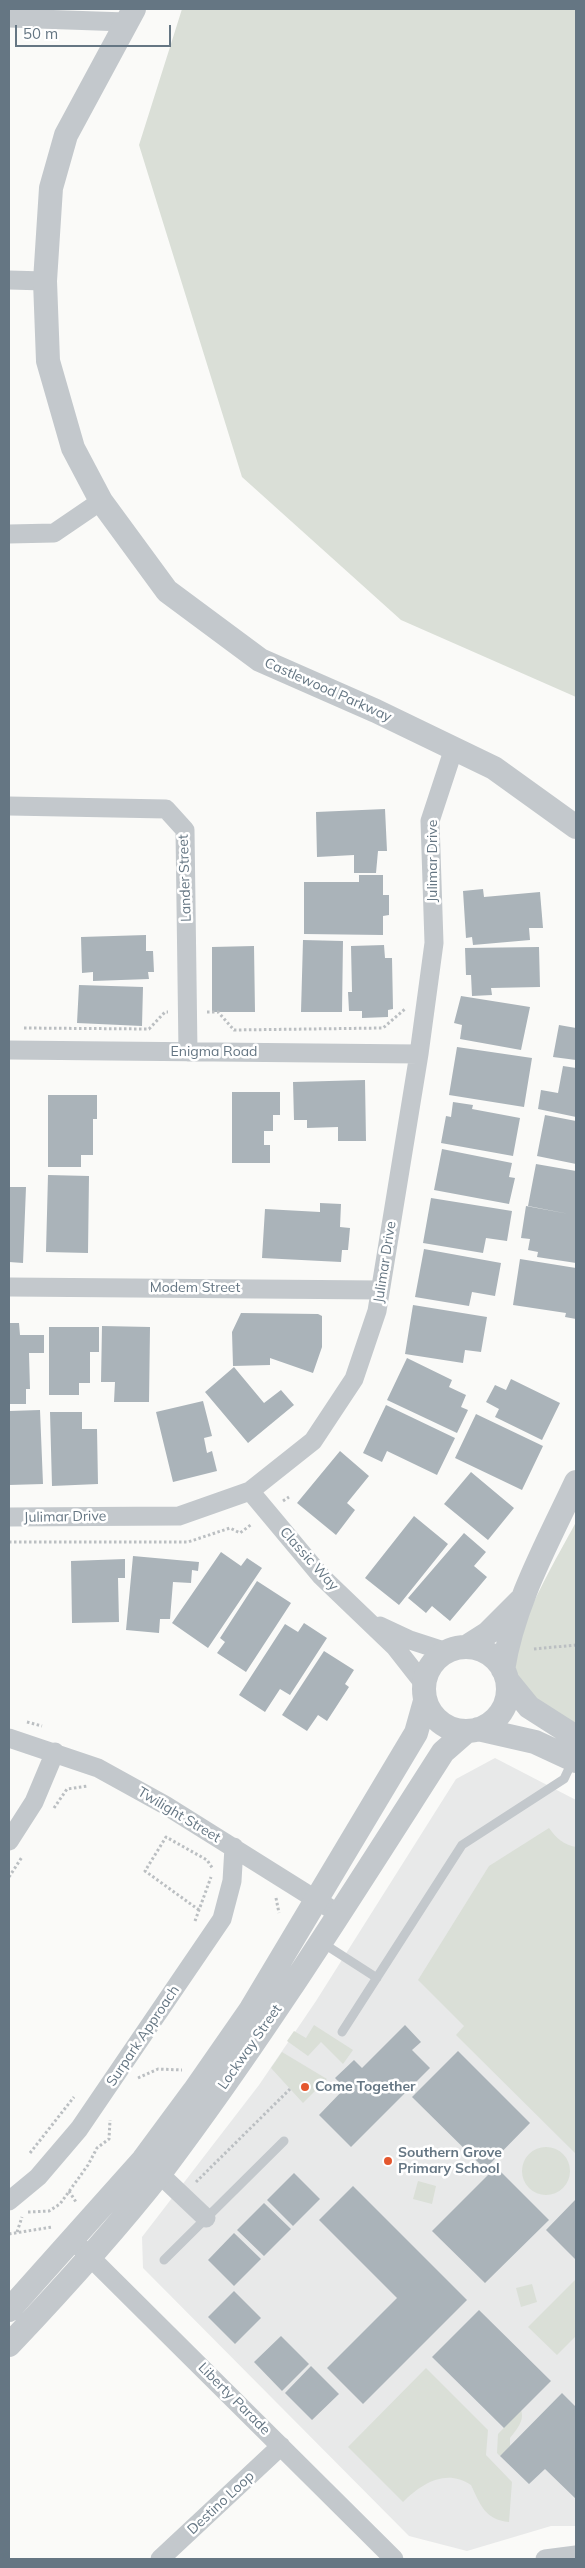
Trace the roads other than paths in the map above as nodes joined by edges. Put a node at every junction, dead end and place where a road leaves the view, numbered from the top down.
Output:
1 (130, 15) edge
2 (9, 18) edge
3 (9, 280) edge
4 (45, 281) junction
5 (101, 501) junction
6 (9, 534) edge
7 (454, 748) junction
8 (9, 806) edge
9 (576, 827) edge
10 (9, 1050) edge
11 (188, 1052) junction
12 (419, 1054) junction
13 (9, 1287) edge
14 (380, 1290) junction
15 (576, 1482) edge
16 (250, 1491) junction
17 (9, 1518) edge
18 (523, 1598) junction
19 (372, 1623) junction
20 (456, 1649) junction
21 (505, 1675) junction
22 (425, 1693) junction
23 (472, 1730) junction
24 (576, 1737) edge
25 (9, 1738) edge
26 (55, 1752) junction
27 (575, 1761) edge
28 (9, 1841) edge
29 (234, 1847) junction
30 (317, 1901) junction
31 (339, 1914) junction
32 (321, 1942) junction
33 (377, 1978) junction
34 (342, 2032) dead end
35 (284, 2141) dead end
36 (151, 2166) junction
37 (9, 2201) edge
38 (206, 2218) junction
39 (64, 2234) junction
40 (90, 2256) junction
41 (164, 2260) dead end
42 (9, 2310) edge
43 (9, 2345) edge
44 (281, 2446) junction
45 (576, 2555) edge
46 (160, 2559) edge
47 (394, 2559) edge
48 (545, 2559) edge

1 - 2 street
1 - 4 street, Castlewood Parkway
3 - 4 street
4 - 5 street, Castlewood Parkway
5 - 6 street
5 - 7 street, Castlewood Parkway
7 - 9 street, Castlewood Parkway
7 - 12 street, Julimar Drive
8 - 11 street, Lander Street
10 - 11 street, Enigma Road
11 - 12 street, Enigma Road
12 - 14 street, Julimar Drive
13 - 14 street, Modem Street
14 - 16 street, Julimar Drive
15 - 18 street
16 - 17 street, Julimar Drive
16 - 19 street, Classic Way
18 - 20 street
18 - 21 street
19 - 20 street, Classic Way
19 - 22 street, Classic Way
20 - 21 street
20 - 22 street
21 - 23 street
21 - 24 street
22 - 23 street
22 - 30 street, Lockway Street
23 - 27 street
23 - 31 street, Lockway Street
25 - 26 street, Twilight Street
26 - 28 street
26 - 29 street, Twilight Street
27 - 33 lane
29 - 30 street, Twilight Street
29 - 37 street, Surpark Approach
30 - 31 street, Twilight Street
30 - 36 street, Lockway Street
31 - 32 street, Lockway Street
32 - 33 lane
32 - 36 street, Lockway Street
33 - 34 lane
35 - 38 lane
36 - 38 street
36 - 39 street, Lockway Street
36 - 40 street, Lockway Street
38 - 41 lane
39 - 40 street, Liberty Parade
39 - 42 street, Lockway Street
40 - 43 street, Lockway Street
40 - 44 street, Liberty Parade
44 - 46 street, Destino Loop
44 - 47 street, Liberty Parade
45 - 48 street

